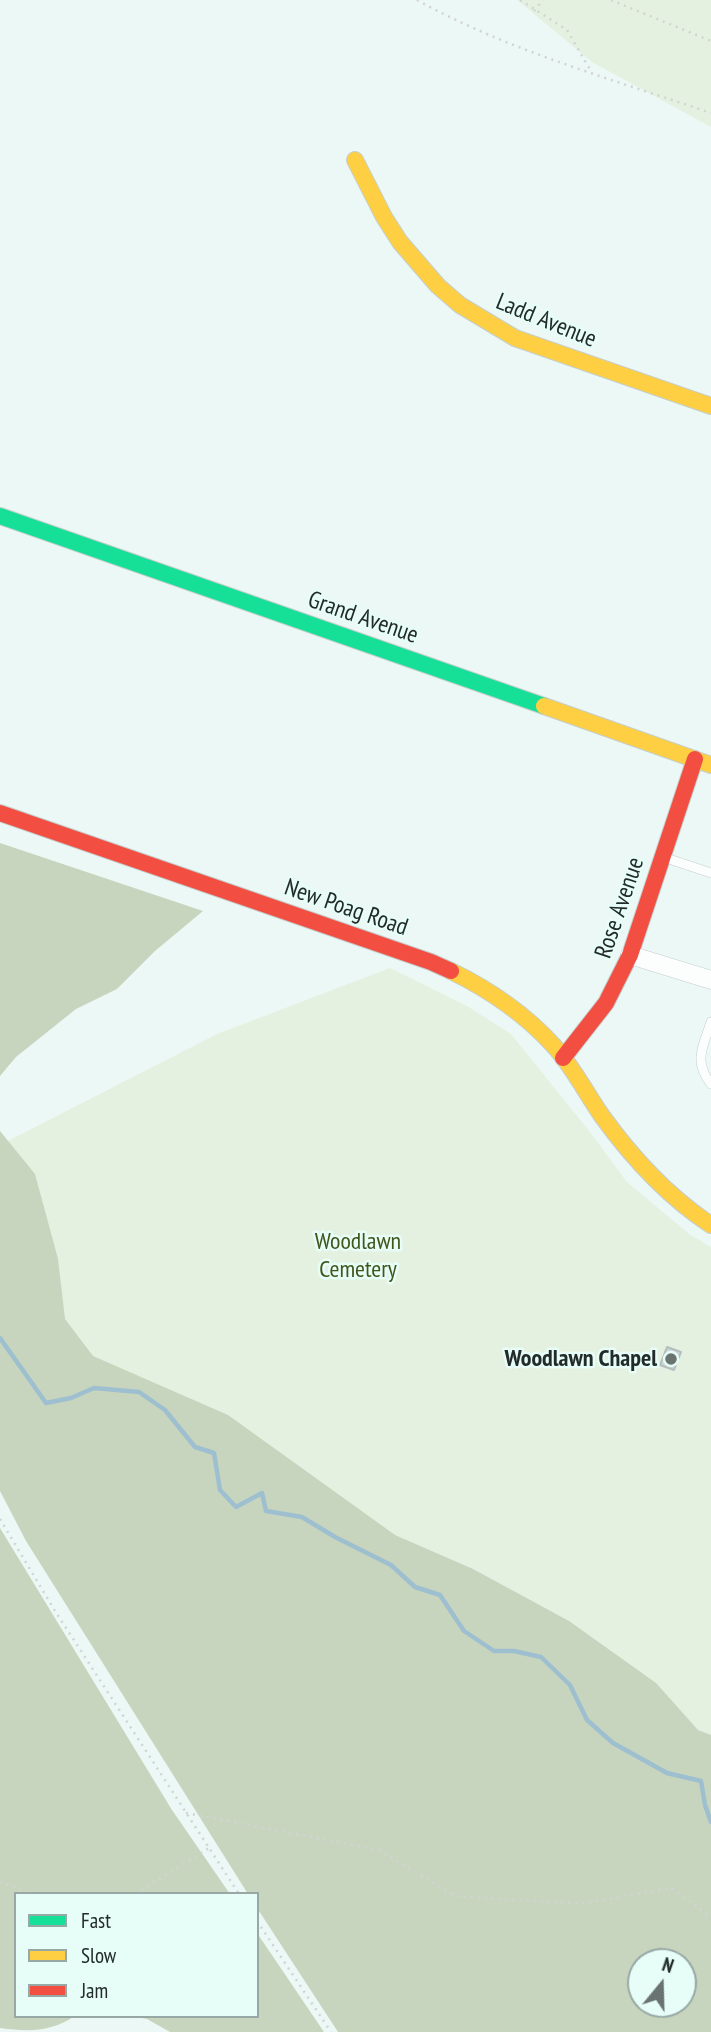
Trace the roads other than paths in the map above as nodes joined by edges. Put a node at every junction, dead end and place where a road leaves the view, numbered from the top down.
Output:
1 (355, 160) dead end
2 (711, 406) edge
3 (0, 516) edge
4 (695, 759) junction
5 (711, 765) edge
6 (0, 813) edge
7 (662, 857) junction
8 (711, 873) edge
9 (630, 956) junction
10 (711, 980) edge
11 (711, 1022) edge
12 (563, 1058) junction
13 (711, 1084) edge
14 (711, 1225) edge

1 - 2 street, Ladd Avenue
3 - 4 street, Grand Avenue
4 - 5 street, Grand Avenue
4 - 7 street, Rose Avenue
6 - 12 street, New Poag Road
7 - 8 lane
7 - 9 street, Rose Avenue
9 - 10 street
9 - 12 street, Rose Avenue
11 - 13 lane
12 - 14 street, New Poag Road

